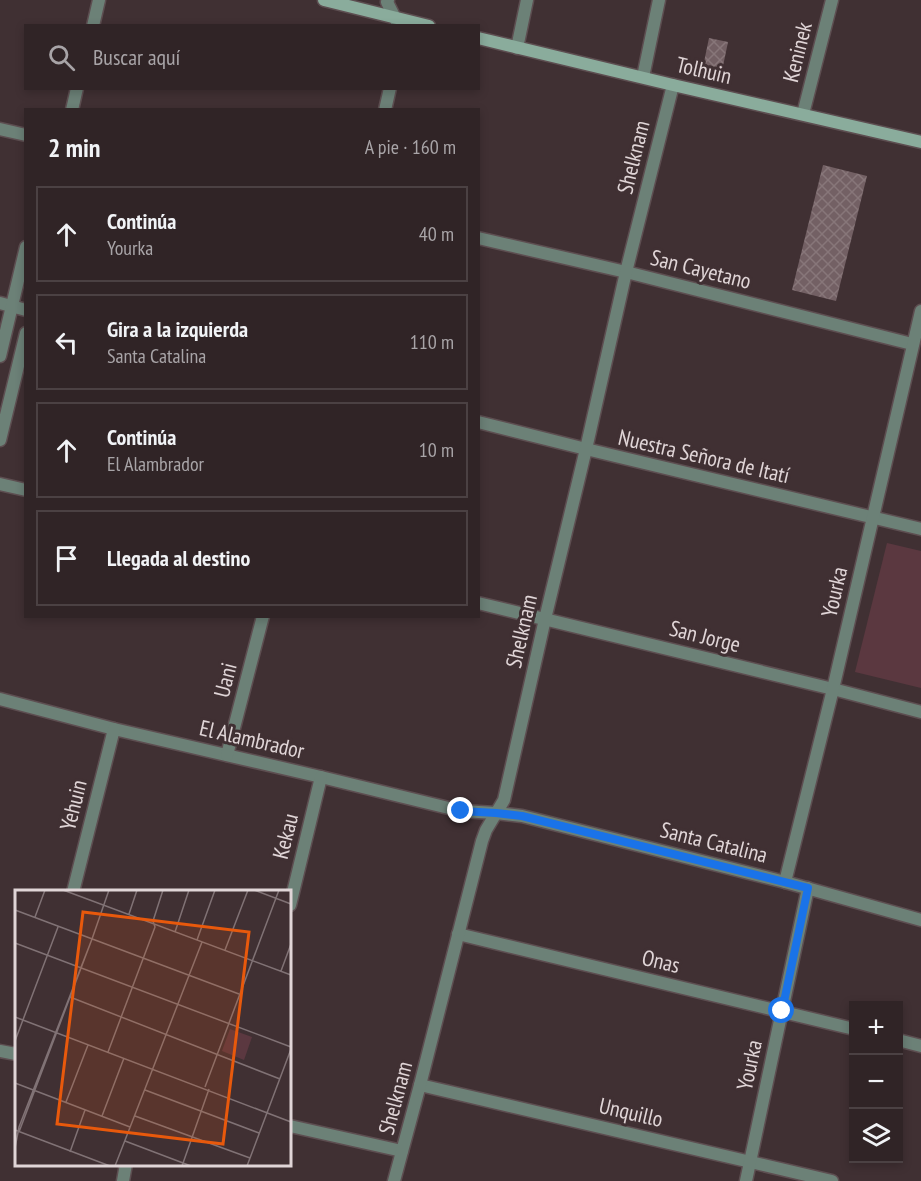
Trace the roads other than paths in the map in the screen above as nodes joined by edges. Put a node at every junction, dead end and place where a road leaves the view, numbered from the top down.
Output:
1 (99, 0) edge
2 (324, 0) edge
3 (388, 0) edge
4 (527, 0) edge
5 (660, 0) edge
6 (832, 0) edge
7 (397, 21) edge
8 (93, 24) edge
9 (416, 24) edge
10 (480, 39) edge
11 (517, 48) junction
12 (643, 77) junction
13 (673, 85) junction
14 (77, 90) edge
15 (390, 90) edge
16 (72, 108) edge
17 (385, 108) edge
18 (803, 114) junction
19 (0, 129) edge
20 (24, 135) edge
21 (921, 141) edge
22 (480, 238) edge
23 (24, 253) edge
24 (626, 272) junction
25 (6, 305) edge
26 (24, 310) edge
27 (921, 311) edge
28 (24, 341) edge
29 (912, 344) junction
30 (0, 356) edge
31 (480, 422) edge
32 (0, 440) edge
33 (586, 449) junction
34 (0, 484) edge
35 (24, 490) edge
36 (873, 517) junction
37 (921, 529) edge
38 (480, 603) edge
39 (262, 618) edge
40 (545, 619) junction
41 (833, 689) junction
42 (0, 699) edge
43 (921, 712) edge
44 (114, 729) junction
45 (227, 755) junction
46 (321, 777) junction
47 (496, 813) junction
48 (785, 882) junction
49 (808, 888) junction
50 (73, 890) edge
51 (291, 902) edge
52 (921, 920) edge
53 (458, 934) junction
54 (782, 1011) junction
55 (849, 1028) edge
56 (903, 1041) edge
57 (921, 1046) edge
58 (0, 1050) edge
59 (15, 1054) edge
60 (420, 1085) junction
61 (291, 1126) edge
62 (402, 1151) junction
63 (751, 1162) junction
64 (126, 1166) edge
65 (123, 1181) edge
66 (394, 1181) edge
67 (746, 1181) edge
68 (832, 1181) edge

1 - 8 street
2 - 7 street
3 - 7 street
4 - 11 street
5 - 12 street
6 - 18 street, Keninek
7 - 9 street
10 - 11 street, Tolhuin
11 - 12 street, Tolhuin
12 - 13 street, Tolhuin
13 - 18 street, Tolhuin
13 - 24 street, Shelknam
14 - 16 street
15 - 17 street
18 - 21 street, Tolhuin
19 - 20 street
22 - 24 street, San Cayetano
23 - 25 street
24 - 29 street, San Cayetano
24 - 33 street, Shelknam
25 - 26 street
25 - 30 street
27 - 29 street, Yourka
28 - 32 street
29 - 36 street, Yourka
31 - 33 street, Nuestra Señora de Itatí
33 - 36 street, Nuestra Señora de Itatí
33 - 40 street, Shelknam
34 - 35 street
36 - 37 street, Nuestra Señora de Itatí
36 - 41 street, Yourka
38 - 40 street, San Jorge
39 - 45 street, Uani
40 - 41 street, San Jorge
40 - 47 street, Shelknam
41 - 43 street, San Jorge
41 - 48 street, Yourka
42 - 44 street, El Alambrador
44 - 45 street, El Alambrador
44 - 50 street, Yehuin
45 - 46 street, El Alambrador
46 - 47 street, El Alambrador
46 - 51 street, Kekau
47 - 48 street, Santa Catalina
47 - 53 street, Shelknam
48 - 49 street, Santa Catalina
49 - 52 street, Santa Catalina
49 - 54 street, Yourka
53 - 54 street, Onas
53 - 60 street, Shelknam
54 - 55 street, Onas
54 - 63 street, Yourka
56 - 57 street
58 - 59 street
60 - 62 street, Shelknam
60 - 63 street, Unquillo
61 - 62 street
62 - 66 street, Shelknam
63 - 67 street, Yourka
63 - 68 street, Unquillo
64 - 65 street

